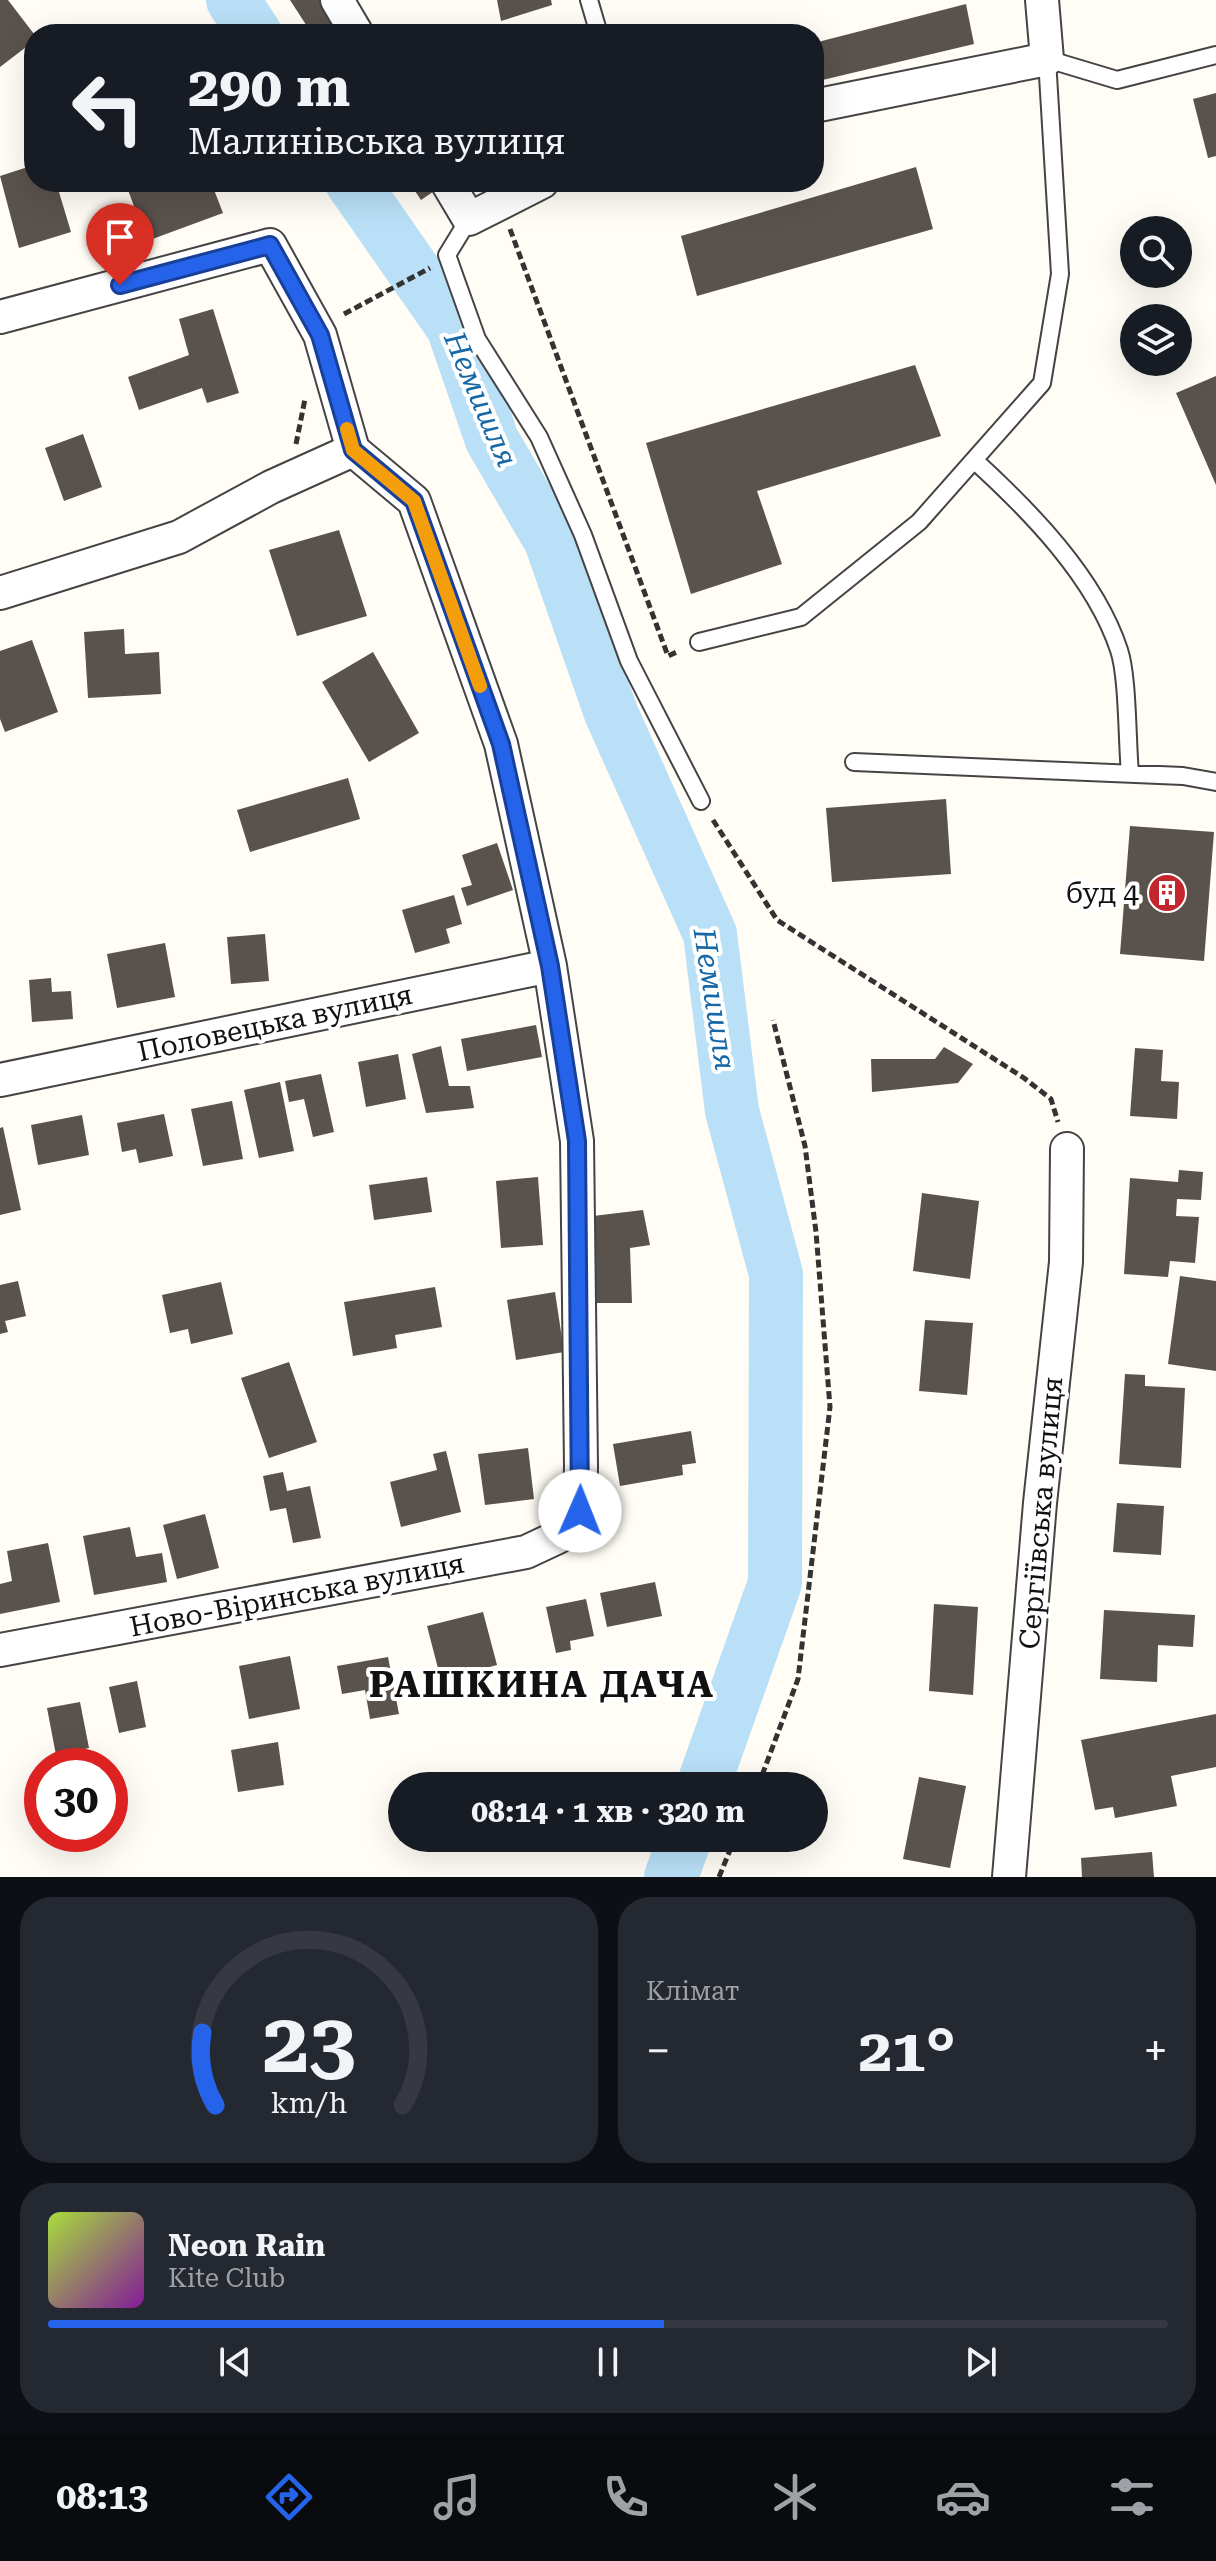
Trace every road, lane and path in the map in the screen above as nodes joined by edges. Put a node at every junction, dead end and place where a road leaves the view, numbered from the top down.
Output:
1 (337, 0) edge
2 (589, 0) edge
3 (1042, 0) edge
4 (351, 24) edge
5 (596, 24) edge
6 (1216, 55) edge
7 (1047, 59) junction
8 (824, 104) edge
9 (453, 192) edge
10 (521, 192) edge
11 (500, 202) junction
12 (469, 219) junction
13 (419, 276) dead end
14 (342, 315) dead end
15 (0, 317) edge
16 (308, 387) dead end
17 (353, 450) junction
18 (974, 460) junction
19 (267, 489) junction
20 (0, 593) edge
21 (699, 642) joint
22 (854, 762) dead end
23 (1130, 773) junction
24 (1216, 782) edge
25 (701, 801) joint
26 (550, 966) junction
27 (773, 1020) dead end
28 (0, 1080) edge
29 (1067, 1149) joint
30 (0, 1650) edge
31 (763, 1772) edge
32 (729, 1852) edge
33 (719, 1877) edge
34 (1009, 1877) edge

1 - 4 street
2 - 5 lane
3 - 7 street
6 - 7 lane
7 - 8 street
7 - 18 lane
9 - 12 street
10 - 11 street
11 - 12 street
11 - 21 path
12 - 25 lane
13 - 14 path
15 - 17 street
16 - 19 path
17 - 19 street
17 - 26 street
18 - 21 lane
18 - 23 lane
19 - 20 street
22 - 23 lane
23 - 24 lane
25 - 29 path
26 - 28 street, Половецька вулиця
26 - 30 street, Ново-Віринська вулиця
27 - 31 path
29 - 34 street, Сергіївська вулиця
32 - 33 path

